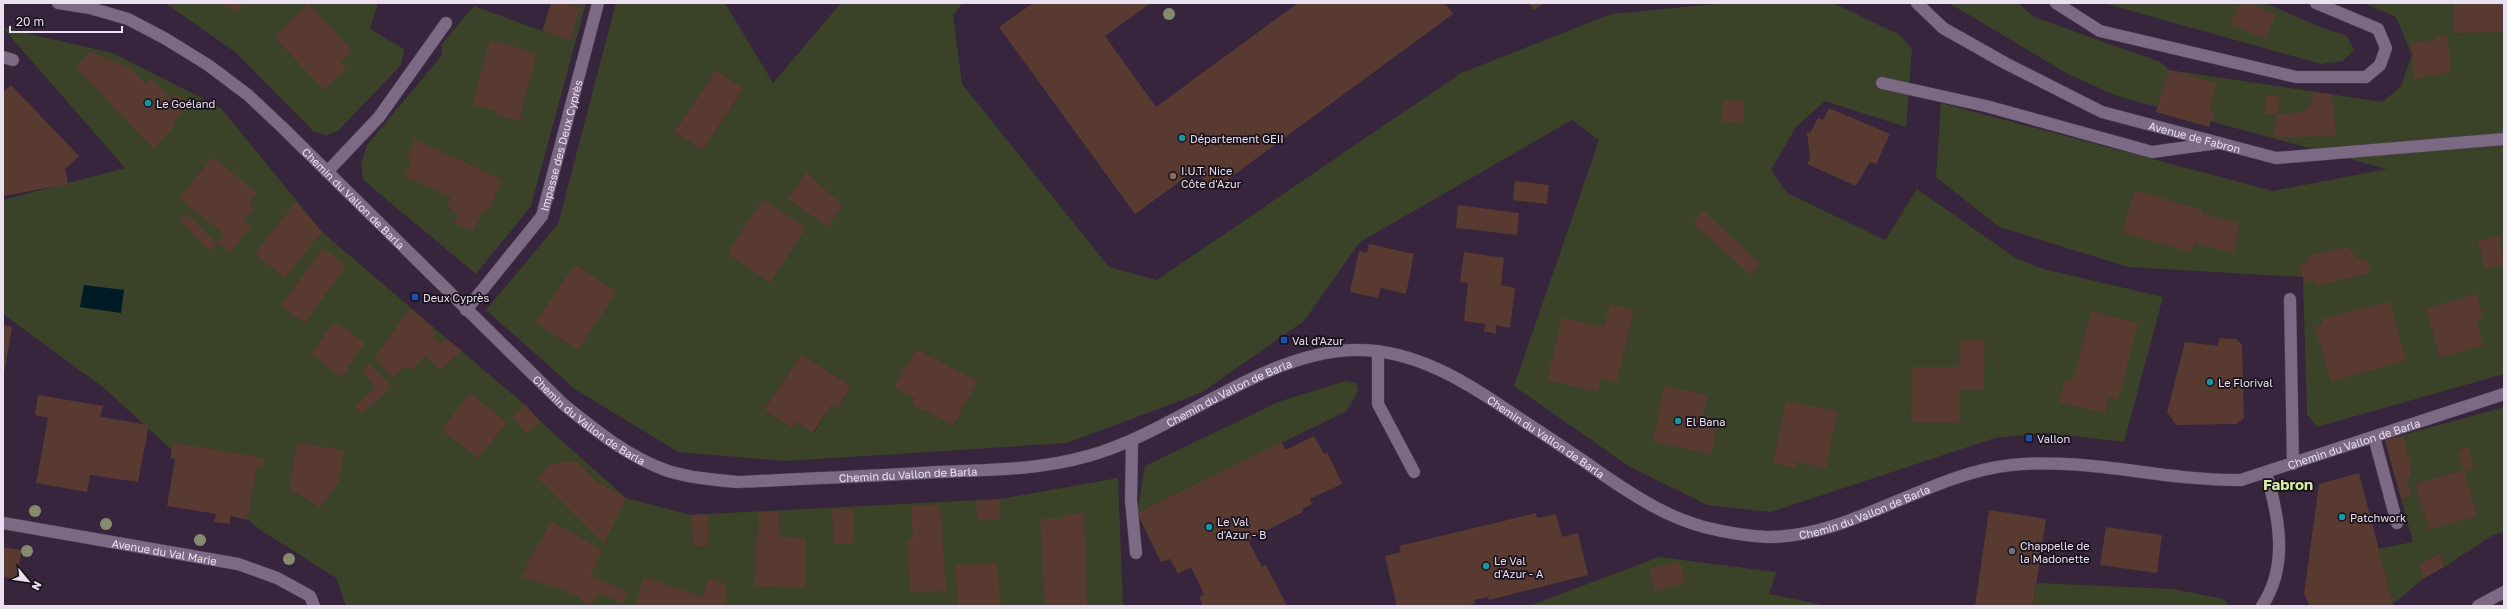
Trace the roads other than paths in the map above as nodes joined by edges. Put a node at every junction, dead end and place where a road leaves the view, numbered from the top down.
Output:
1 (58, 3) edge
2 (598, 3) edge
3 (1917, 3) edge
4 (2056, 3) edge
5 (2316, 3) edge
6 (446, 23) dead end
7 (1882, 83) dead end
8 (2504, 139) edge
9 (2218, 143) junction
10 (327, 172) junction
11 (2290, 299) dead end
12 (466, 310) junction
13 (1378, 351) junction
14 (2504, 394) edge
15 (2374, 437) junction
16 (1132, 441) junction
17 (2293, 464) junction
18 (1414, 472) dead end
19 (2266, 473) junction
20 (3, 523) edge
21 (2397, 523) dead end
22 (1136, 553) dead end
23 (2504, 592) edge
24 (314, 606) edge
25 (2262, 606) edge
26 (2478, 606) edge

1 - 10 street, Chemin du Vallon de Barla
2 - 12 street, Impasse des Deux Cyprès
3 - 9 street, Avenue de Fabron
4 - 5 street
6 - 10 street
7 - 9 street
8 - 9 street, Avenue de Fabron
10 - 12 street, Chemin du Vallon de Barla
11 - 17 street
12 - 16 street, Chemin du Vallon de Barla
13 - 16 street, Chemin du Vallon de Barla
13 - 18 street
13 - 19 street, Chemin du Vallon de Barla
14 - 15 street, Chemin du Vallon de Barla
15 - 17 street, Chemin du Vallon de Barla
15 - 21 street
16 - 22 street
17 - 19 street, Chemin du Vallon de Barla
19 - 25 street
20 - 24 street, Avenue du Val Marie
23 - 26 street

